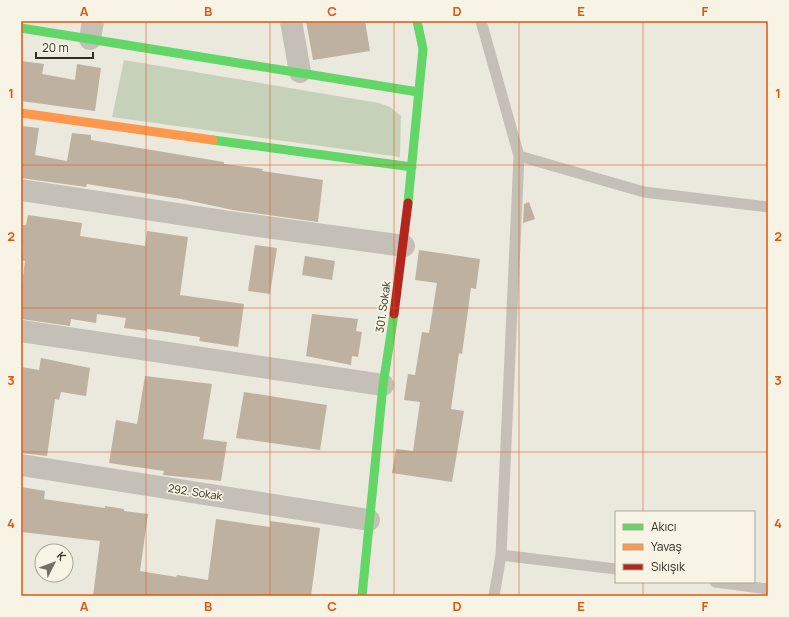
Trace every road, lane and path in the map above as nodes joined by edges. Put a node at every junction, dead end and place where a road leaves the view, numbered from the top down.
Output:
1 (291, 21) edge
2 (417, 21) edge
3 (481, 21) edge
4 (21, 28) edge
5 (92, 30) edge
6 (300, 72) junction
7 (418, 92) junction
8 (21, 113) edge
9 (519, 156) junction
10 (412, 167) junction
11 (21, 190) edge
12 (768, 207) edge
13 (404, 246) junction
14 (21, 331) edge
15 (384, 385) junction
16 (21, 465) edge
17 (369, 520) junction
18 (501, 555) junction
19 (615, 569) edge
20 (723, 583) edge
21 (768, 589) edge
22 (362, 596) edge
23 (494, 596) edge

1 - 6 street
2 - 7 street, 301. Sokak
3 - 9 lane
4 - 5 street
5 - 6 street
6 - 7 street
7 - 10 street, 301. Sokak
8 - 10 street
9 - 12 lane
9 - 18 lane
10 - 13 street, 301. Sokak
11 - 13 street
13 - 15 street, 301. Sokak
14 - 15 street
15 - 17 street, 301. Sokak
16 - 17 street, 292. Sokak
17 - 22 street, 301. Sokak
18 - 19 lane
18 - 23 lane
20 - 21 lane

